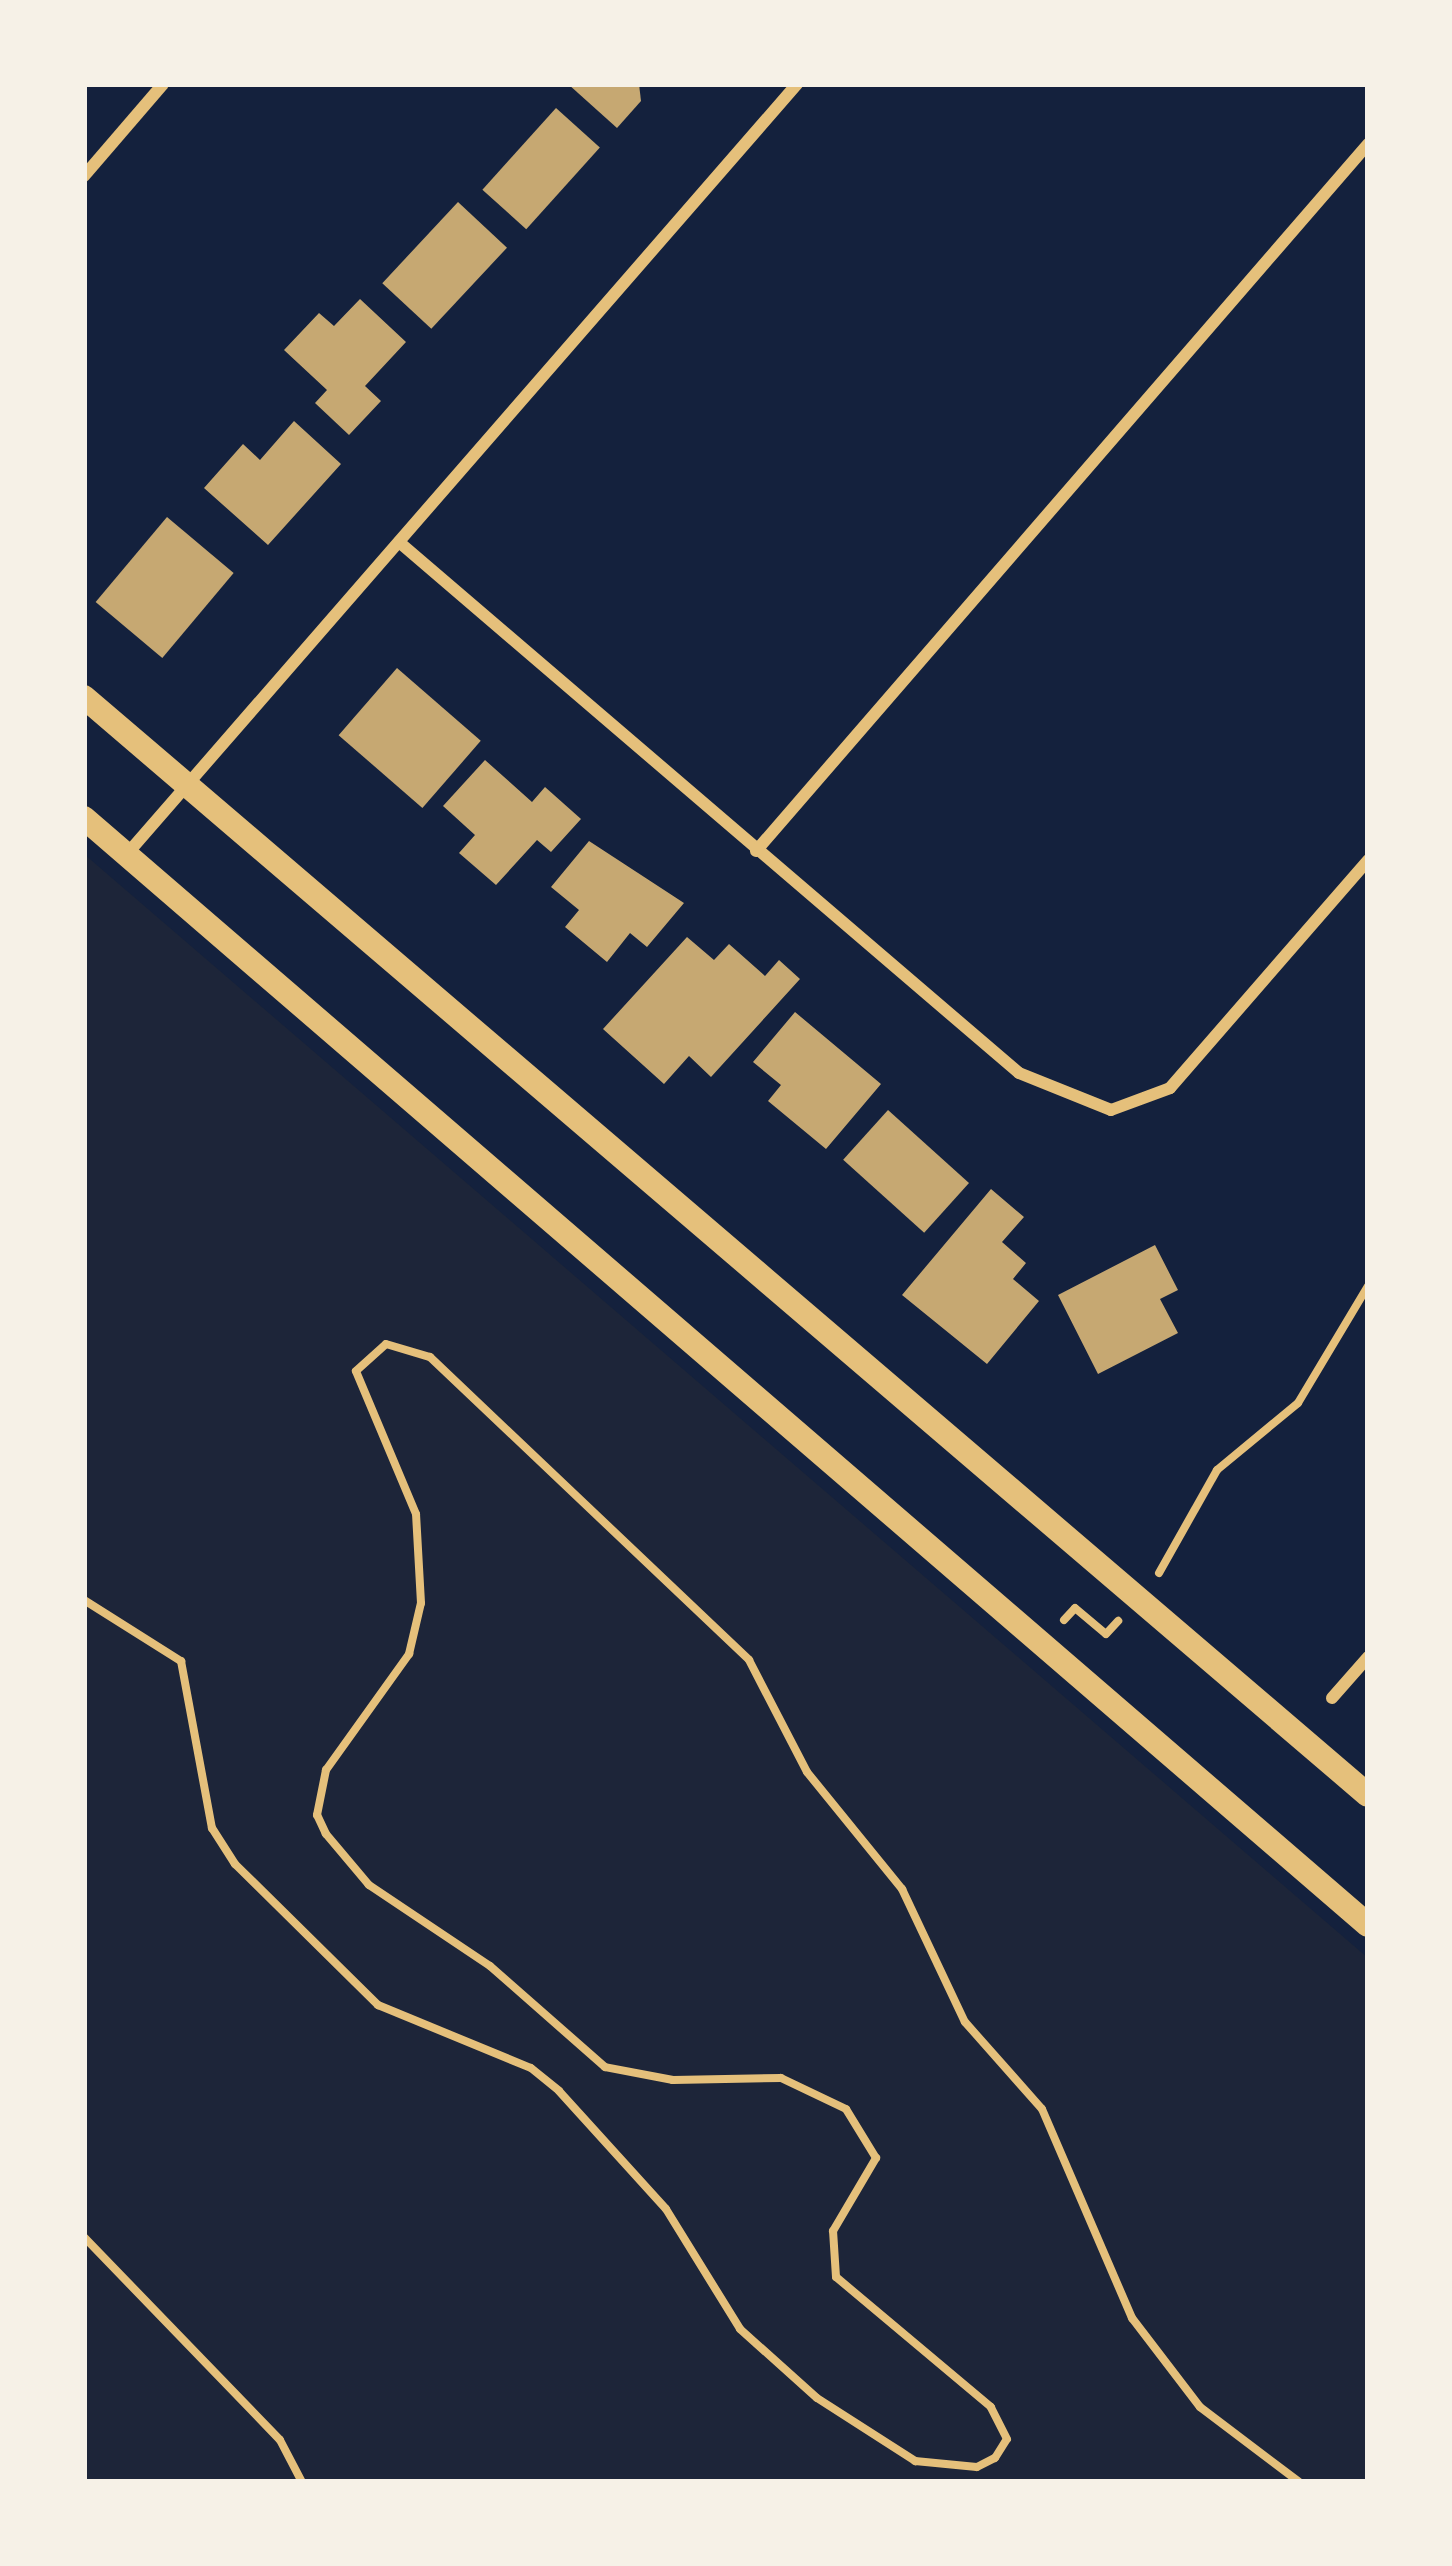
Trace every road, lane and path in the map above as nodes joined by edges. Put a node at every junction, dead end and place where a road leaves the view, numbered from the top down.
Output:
1 (164, 84) edge
2 (797, 84) edge
3 (1368, 145) edge
4 (84, 176) edge
5 (399, 542) junction
6 (84, 697) edge
7 (186, 787) junction
8 (84, 818) edge
9 (756, 851) junction
10 (126, 854) junction
11 (1368, 860) edge
12 (1368, 1286) edge
13 (1165, 1566) dead end
14 (84, 1600) edge
15 (1075, 1607) dead end
16 (1106, 1634) dead end
17 (1368, 1657) edge
18 (1332, 1698) dead end
19 (1368, 1795) edge
20 (1368, 1925) edge
21 (84, 2237) edge
22 (302, 2482) edge
23 (1299, 2482) edge

1 - 4 street
2 - 5 street
3 - 9 street
5 - 7 street
5 - 9 street
6 - 7 main road
7 - 10 street
7 - 19 main road
8 - 10 main road
9 - 11 street
10 - 20 main road
12 - 13 path
14 - 23 path
15 - 16 path
17 - 18 street
21 - 22 path

